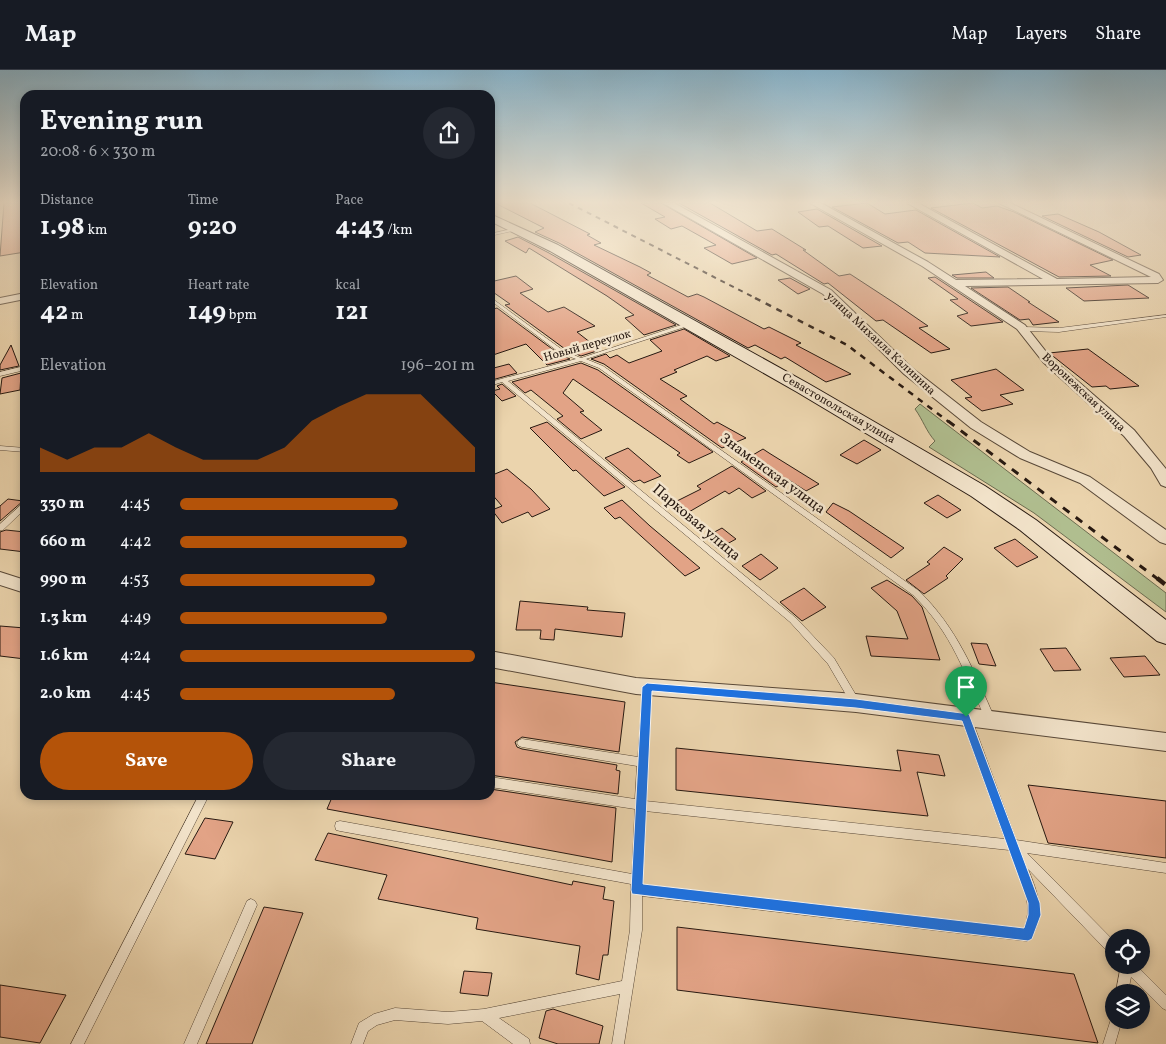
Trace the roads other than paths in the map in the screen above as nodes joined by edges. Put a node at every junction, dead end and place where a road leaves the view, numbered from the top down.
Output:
1 (550, 248) edge
2 (748, 248) edge
3 (896, 248) edge
4 (994, 248) edge
5 (1097, 248) edge
6 (1056, 282) junction
7 (955, 283) junction
8 (20, 297) edge
9 (0, 301) edge
10 (495, 302) edge
11 (1166, 316) edge
12 (689, 324) junction
13 (1024, 329) junction
14 (582, 359) junction
15 (20, 369) edge
16 (0, 374) edge
17 (503, 380) junction
18 (495, 382) edge
19 (0, 448) edge
20 (20, 450) edge
21 (1166, 482) edge
22 (20, 510) edge
23 (0, 528) edge
24 (1166, 538) edge
25 (0, 578) edge
26 (20, 585) edge
27 (1166, 634) edge
28 (495, 661) edge
29 (647, 687) junction
30 (856, 704) junction
31 (966, 717) junction
32 (990, 719) junction
33 (522, 743) dead end
34 (1162, 744) edge
35 (642, 762) junction
36 (495, 783) edge
37 (201, 800) edge
38 (640, 806) junction
39 (340, 826) dead end
40 (1012, 845) junction
41 (1166, 868) edge
42 (637, 885) junction
43 (252, 905) dead end
44 (1105, 941) edge
45 (1137, 974) edge
46 (627, 986) junction
47 (1166, 1004) edge
48 (484, 1016) junction
49 (1113, 1029) edge
50 (76, 1044) edge
51 (190, 1044) edge
52 (357, 1044) edge
53 (524, 1044) edge
54 (618, 1044) edge
55 (1109, 1044) edge

1 - 12 street, Севастопольская улица
2 - 24 street, улица Михаила Калинина
3 - 7 street, Воронежская улица
4 - 6 street
5 - 6 street
6 - 7 street
7 - 13 street, Воронежская улица
8 - 9 street
10 - 14 lane, Знаменская улица
11 - 13 lane
12 - 14 lane, Новый переулок
12 - 27 street, Севастопольская улица
13 - 21 street, Воронежская улица
14 - 17 lane, Новый переулок
14 - 32 lane, Знаменская улица
15 - 16 lane
17 - 18 lane, Новый переулок
17 - 30 lane, Парковая улица
19 - 20 lane
22 - 23 lane
25 - 26 street
28 - 29 street
29 - 30 street
29 - 35 lane
30 - 31 street
31 - 32 street
31 - 40 lane
32 - 34 street
33 - 35 lane
35 - 38 lane
36 - 38 lane
37 - 50 lane
38 - 40 lane
38 - 42 lane
39 - 42 lane
40 - 41 lane
40 - 42 lane
40 - 44 lane
42 - 46 lane
43 - 51 lane
45 - 47 lane
46 - 48 lane
46 - 54 lane
48 - 52 lane
48 - 53 lane
49 - 55 lane

